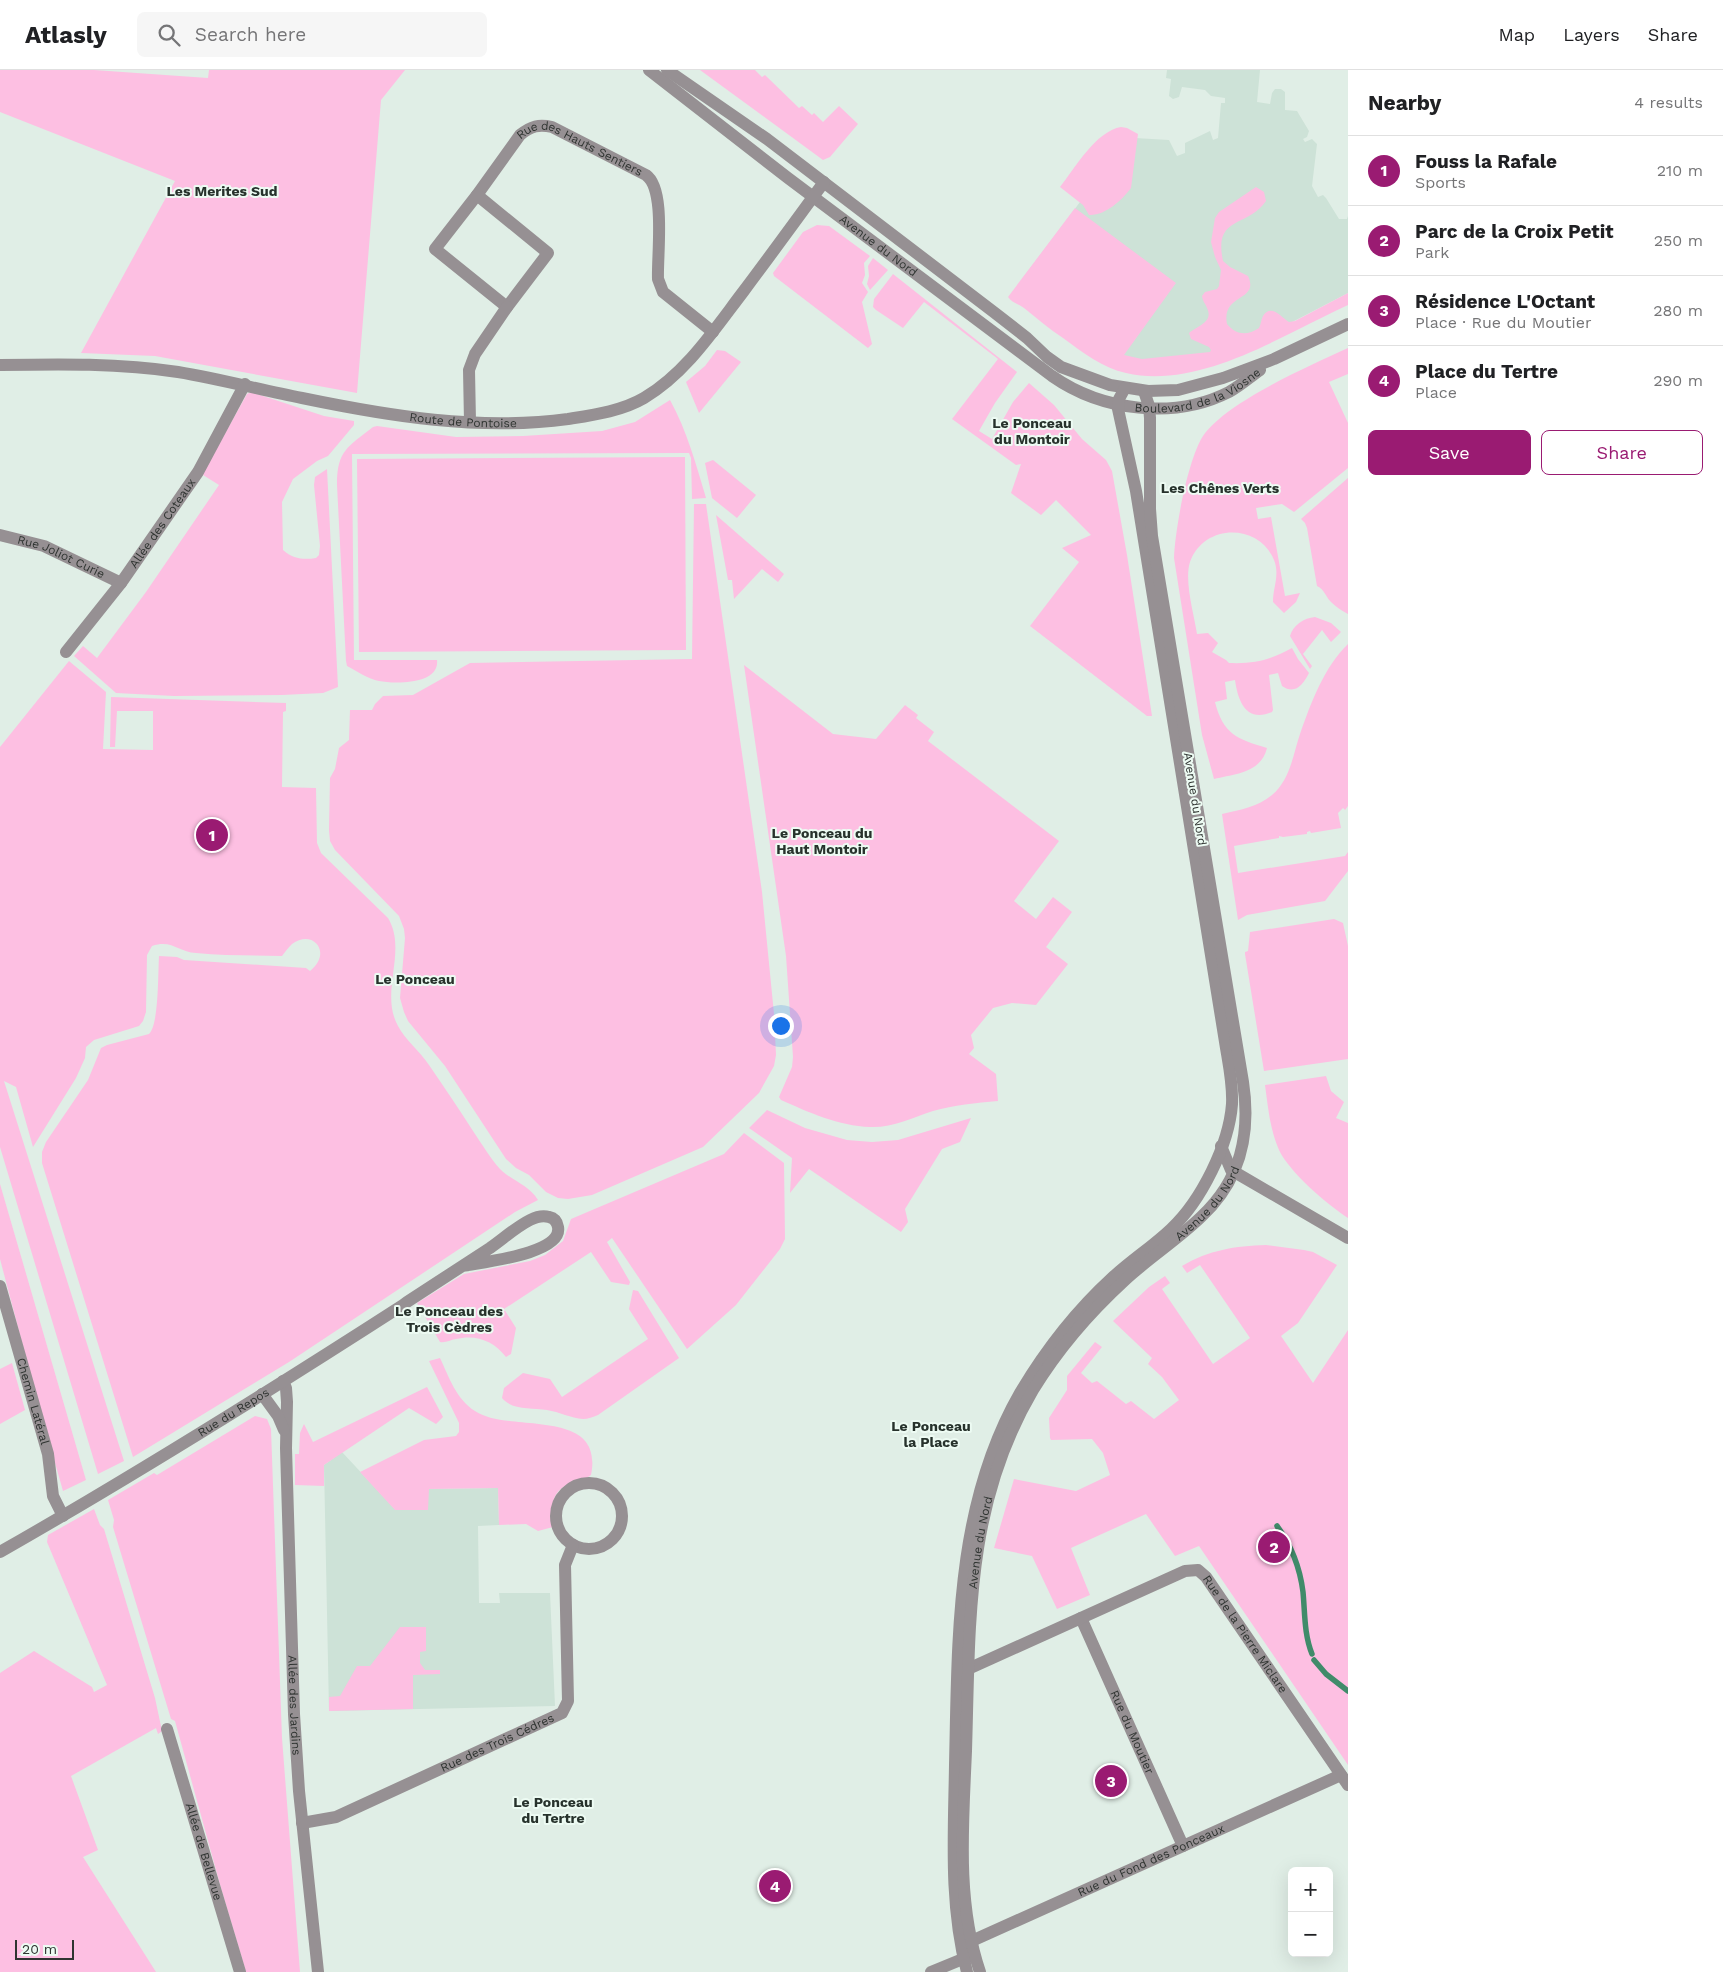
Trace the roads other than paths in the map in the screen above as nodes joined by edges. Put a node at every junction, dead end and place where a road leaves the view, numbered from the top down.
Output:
1 (649, 70) edge
2 (667, 70) edge
3 (824, 182) junction
4 (477, 195) junction
5 (814, 196) junction
6 (507, 307) junction
7 (1348, 324) edge
8 (713, 332) junction
9 (1274, 359) junction
10 (0, 365) edge
11 (245, 384) junction
12 (1125, 388) junction
13 (1144, 391) junction
14 (1118, 404) junction
15 (1150, 409) junction
16 (470, 422) junction
17 (0, 535) edge
18 (121, 583) junction
19 (66, 652) dead end
20 (1221, 1146) junction
21 (1233, 1172) junction
22 (1343, 1235) edge
23 (463, 1266) junction
24 (0, 1286) edge
25 (283, 1381) junction
26 (262, 1394) junction
27 (286, 1437) junction
28 (63, 1516) junction
29 (573, 1544) junction
30 (0, 1552) edge
31 (1081, 1618) junction
32 (968, 1669) junction
33 (166, 1729) dead end
34 (1345, 1780) edge
35 (302, 1823) junction
36 (1183, 1846) junction
37 (966, 1943) junction
38 (969, 1956) junction
39 (240, 1972) edge
40 (318, 1972) edge
41 (931, 1972) edge
42 (967, 1972) edge
43 (980, 1972) edge

1 - 5 street, Avenue du Nord
2 - 3 street, Avenue du Nord
3 - 5 street, Route de Pontoise
3 - 12 street, Avenue du Nord
4 - 6 street
4 - 6 street, Rue des Hauts Sentiers
4 - 8 street, Rue des Hauts Sentiers
5 - 8 street, Route de Pontoise
5 - 14 street, Avenue du Nord
6 - 16 street
7 - 9 street, Boulevard de la Viosne
8 - 16 street, Route de Pontoise
9 - 13 street, Boulevard de la Viosne
9 - 15 street, Boulevard de la Viosne
10 - 11 street, Route de Pontoise
11 - 16 street, Route de Pontoise
11 - 18 street, Allée des Coteaux
12 - 13 street, Avenue du Nord
12 - 14 street
13 - 15 street, Avenue du Nord
14 - 15 street, Boulevard de la Viosne
14 - 20 street, Avenue du Nord
15 - 21 street, Avenue du Nord
17 - 18 street, Rue Joliot Curie
18 - 19 street, Allée des Coteaux
20 - 21 street
20 - 37 street, Avenue du Nord
21 - 22 street
21 - 32 street, Avenue du Nord
23 - 23 street, Rue du Repos
23 - 25 street, Rue du Repos
24 - 28 street, Chemin Latéral
25 - 26 street, Rue du Repos
25 - 27 street, Allée des Jardins
26 - 27 street, Allée des Jardins
26 - 28 street, Rue du Repos
27 - 35 street, Allée des Jardins
28 - 30 street, Rue du Repos
29 - 29 street
29 - 35 street, Rue des Trois Cédres
31 - 32 street, Rue de la Pierre Miclare
31 - 34 street, Rue de la Pierre Miclare
31 - 36 street, Rue du Moutier
32 - 37 street, Avenue du Nord
33 - 39 street, Allée de Bellevue
34 - 36 street, Rue du Fond des Ponceaux
35 - 40 street, Allée des Jardins
36 - 37 street, Rue du Fond des Ponceaux
37 - 38 street, Avenue du Nord
38 - 41 street
38 - 42 street, Avenue du Nord
38 - 43 street, Avenue du Nord

